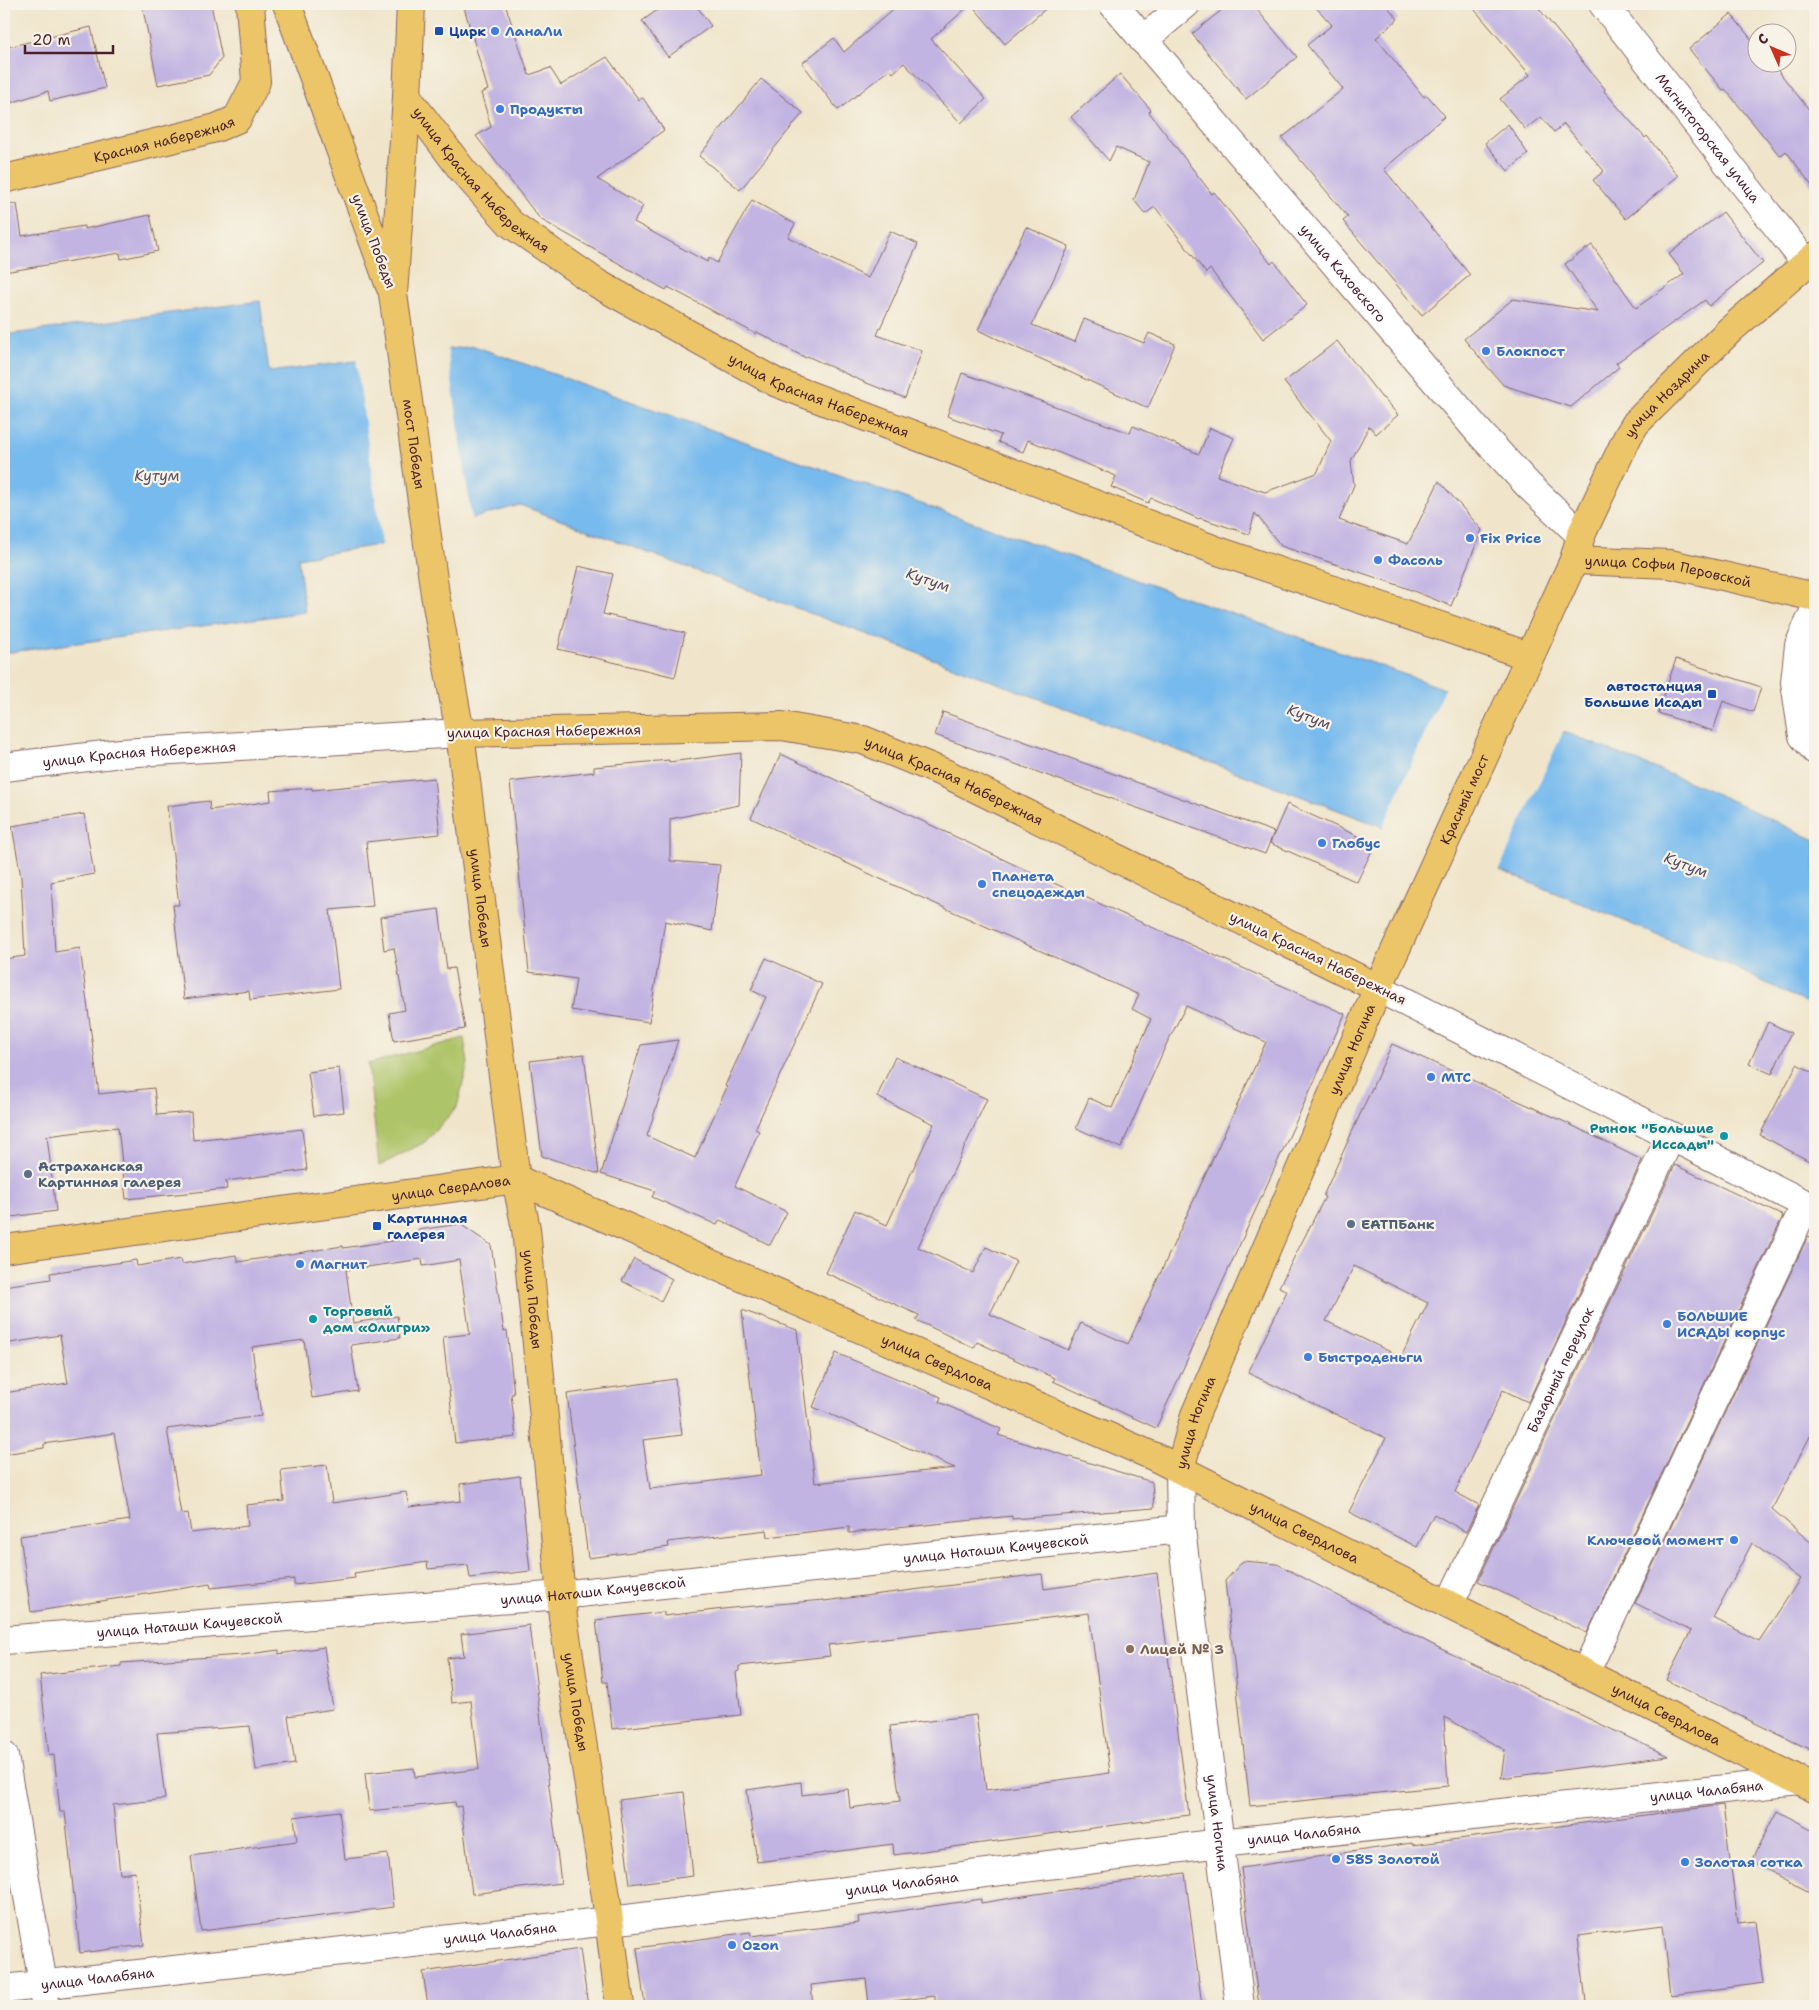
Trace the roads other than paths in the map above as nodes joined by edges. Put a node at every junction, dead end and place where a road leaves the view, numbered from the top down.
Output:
1 (250, 4) edge
2 (287, 4) edge
3 (410, 4) edge
4 (1113, 4) edge
5 (1186, 4) edge
6 (1603, 4) edge
7 (1143, 40) junction
8 (407, 97) junction
9 (4, 179) edge
10 (1812, 263) edge
11 (393, 294) junction
12 (1577, 547) junction
13 (435, 594) joint
14 (1815, 597) edge
15 (1815, 610) edge
16 (1529, 656) junction
17 (1513, 692) joint
18 (460, 733) junction
19 (1815, 750) edge
20 (4, 767) edge
21 (1414, 908) joint
22 (1378, 988) junction
23 (1671, 1136) junction
24 (516, 1179) junction
25 (1811, 1206) edge
26 (4, 1249) edge
27 (1180, 1469) junction
28 (1181, 1529) junction
29 (560, 1595) junction
30 (1449, 1605) junction
31 (4, 1640) edge
32 (1584, 1673) junction
33 (4, 1756) edge
34 (1808, 1785) edge
35 (1220, 1843) junction
36 (609, 1921) junction
37 (4, 1989) edge
38 (44, 1995) edge
39 (620, 2006) edge
40 (1240, 2006) edge

1 - 9 main road, Красная набережная
2 - 11 main road, улица Победы
3 - 8 main road, улица Победы
4 - 7 street, улица Каховского
5 - 7 street
6 - 10 street, Магнитогорская улица
7 - 12 street, улица Каховского
8 - 11 main road, улица Победы
8 - 16 main road, улица Красная Набережная
10 - 12 main road, улица Ноздрина
11 - 13 main road, мост Победы
12 - 14 main road, улица Софьи Перовской
12 - 16 main road, улица Софьи Перовской
13 - 18 main road, улица Победы
15 - 19 street
16 - 17 main road, улица Софьи Перовской
17 - 21 main road, Красный мост
18 - 20 street, улица Красная Набережная
18 - 22 main road, улица Красная Набережная
18 - 24 main road, улица Победы
21 - 22 main road, улица Ногина
22 - 23 street, улица Красная Набережная
22 - 27 main road, улица Ногина
23 - 25 street, улица Красная Набережная
23 - 30 street, Базарный переулок
24 - 26 main road, улица Свердлова
24 - 27 main road, улица Свердлова
24 - 29 main road, улица Победы
25 - 32 street
27 - 28 street, улица Ногина
27 - 30 main road, улица Свердлова
28 - 29 street, улица Наташи Качуевской
28 - 35 street, улица Ногина
29 - 31 street, улица Наташи Качуевской
29 - 36 main road, улица Победы
30 - 32 main road, улица Свердлова
32 - 34 main road, улица Свердлова
33 - 38 street
34 - 35 street, улица Чалабяна
35 - 36 street, улица Чалабяна
35 - 40 street, улица Ногина
36 - 38 street, улица Чалабяна
36 - 39 main road, улица Победы
37 - 38 street, улица Чалабяна

